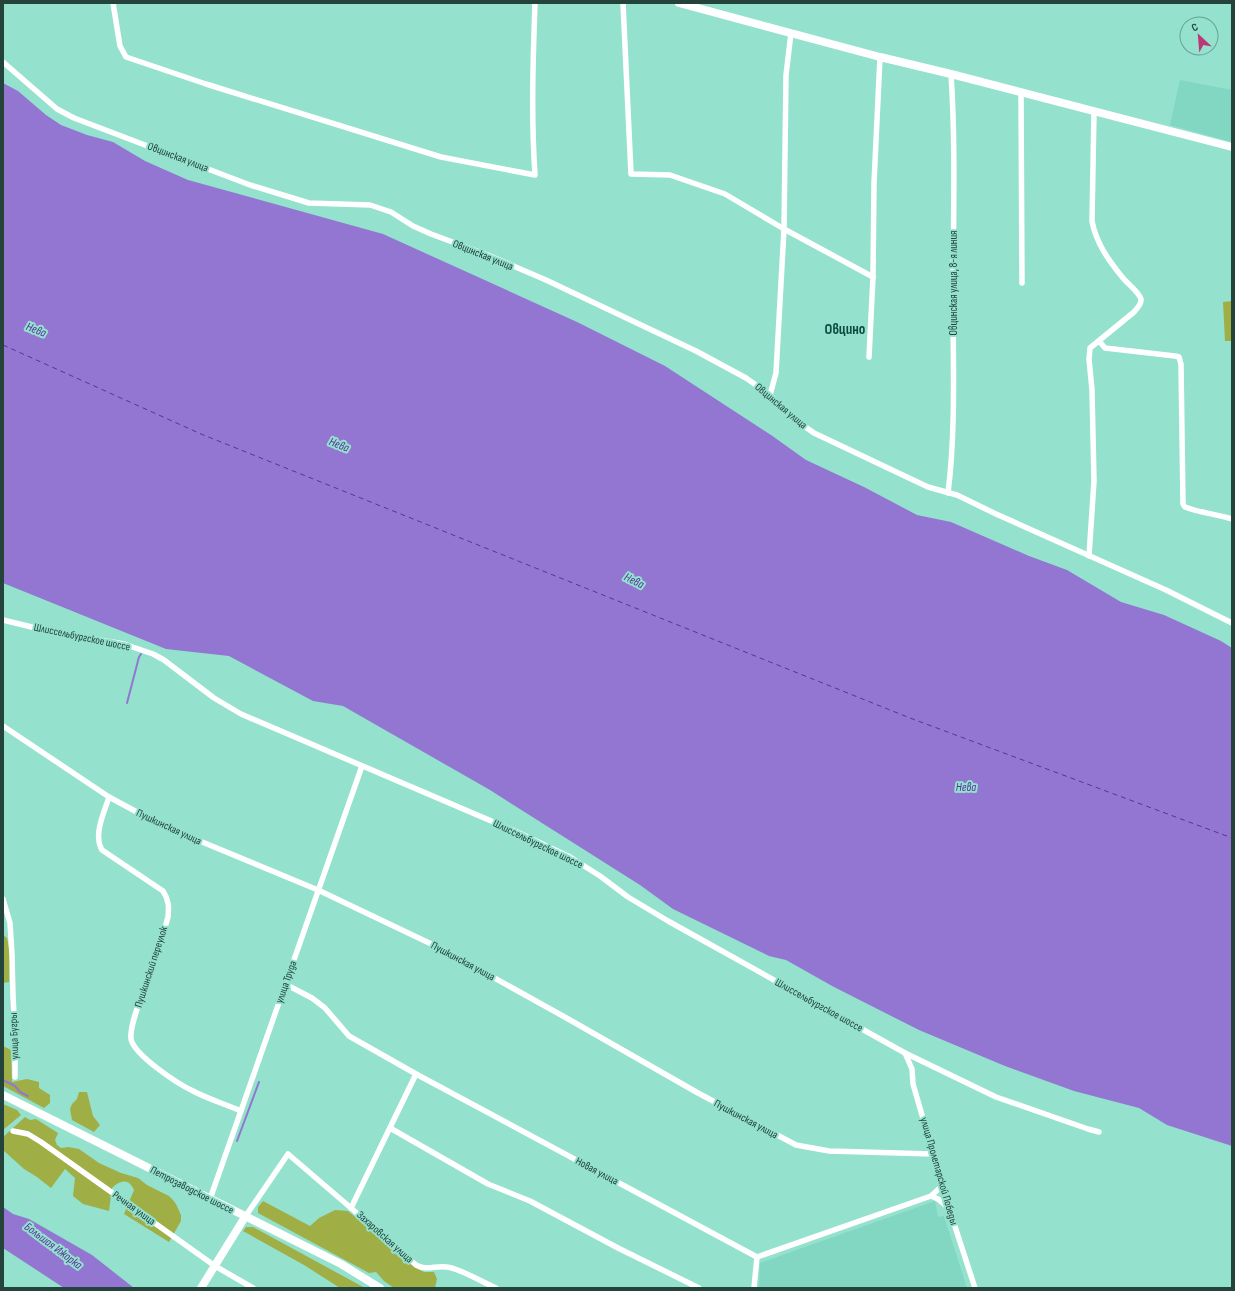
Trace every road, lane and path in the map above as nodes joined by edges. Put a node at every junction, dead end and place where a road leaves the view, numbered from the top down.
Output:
1 (113, 3) edge
2 (535, 3) edge
3 (623, 3) edge
4 (679, 3) edge
5 (791, 33) junction
6 (880, 57) junction
7 (3, 62) edge
8 (951, 74) junction
9 (1021, 92) junction
10 (1094, 112) junction
11 (1232, 148) edge
12 (784, 229) junction
13 (873, 277) junction
14 (1022, 283) dead end
15 (1099, 341) junction
16 (869, 357) dead end
17 (770, 395) junction
18 (948, 493) junction
19 (1232, 520) edge
20 (1089, 556) junction
21 (3, 620) edge
22 (1232, 623) edge
23 (3, 726) edge
24 (362, 766) junction
25 (109, 797) junction
26 (318, 890) junction
27 (3, 899) edge
28 (285, 984) junction
29 (905, 1053) junction
30 (416, 1074) junction
31 (15, 1077) dead end
32 (3, 1094) edge
33 (241, 1111) junction
34 (390, 1128) junction
35 (13, 1131) dead end
36 (1099, 1132) dead end
37 (933, 1154) junction
38 (942, 1185) junction
39 (930, 1196) junction
40 (210, 1199) junction
41 (351, 1208) junction
42 (949, 1208) junction
43 (245, 1217) junction
44 (758, 1257) junction
45 (215, 1266) junction
46 (201, 1288) edge
47 (253, 1288) edge
48 (380, 1288) edge
49 (496, 1288) edge
50 (699, 1288) edge
51 (754, 1288) edge
52 (975, 1288) edge

1 - 2 street
3 - 12 street
4 - 5 main road
5 - 6 main road
5 - 12 street
6 - 8 main road
6 - 13 street
7 - 17 street, Овцинская улица
8 - 9 main road
8 - 18 street, Овцинская улица, 8-я линия
9 - 10 main road
9 - 14 street
10 - 11 main road
10 - 15 street
12 - 13 street
12 - 17 street
13 - 16 street
15 - 19 street
15 - 20 street
17 - 18 street, Овцинская улица
18 - 20 street, Овцинская улица
20 - 22 street, Овцинская улица
21 - 24 street, Шлиссельбургское шоссе
23 - 25 street, Пушкинская улица
24 - 26 street, улица Труда
24 - 29 street, Шлиссельбургское шоссе
25 - 26 street, Пушкинская улица
25 - 33 street, Пушкинский переулок
26 - 28 street, улица Труда
26 - 37 street, Пушкинская улица
27 - 31 street, улица Бугры
28 - 30 street, Новая улица
28 - 33 street, улица Труда
29 - 36 street, Шлиссельбургское шоссе
29 - 37 street, улица Пролетарской Победы
30 - 34 street
30 - 44 street, Новая улица
32 - 40 main road, Петрозаводское шоссе
33 - 40 street, улица Труда
34 - 41 street
34 - 50 street
35 - 45 street, Речная улица
37 - 38 street, улица Пролетарской Победы
38 - 39 street
38 - 42 street, улица Пролетарской Победы
39 - 42 street
39 - 44 street
40 - 43 main road, Петрозаводское шоссе
41 - 43 street, Захаровская улица
41 - 49 street, Захаровская улица
42 - 52 street, улица Пролетарской Победы
43 - 45 main road
43 - 48 main road, Петрозаводское шоссе
44 - 51 street
45 - 46 main road
45 - 47 street, Речная улица

